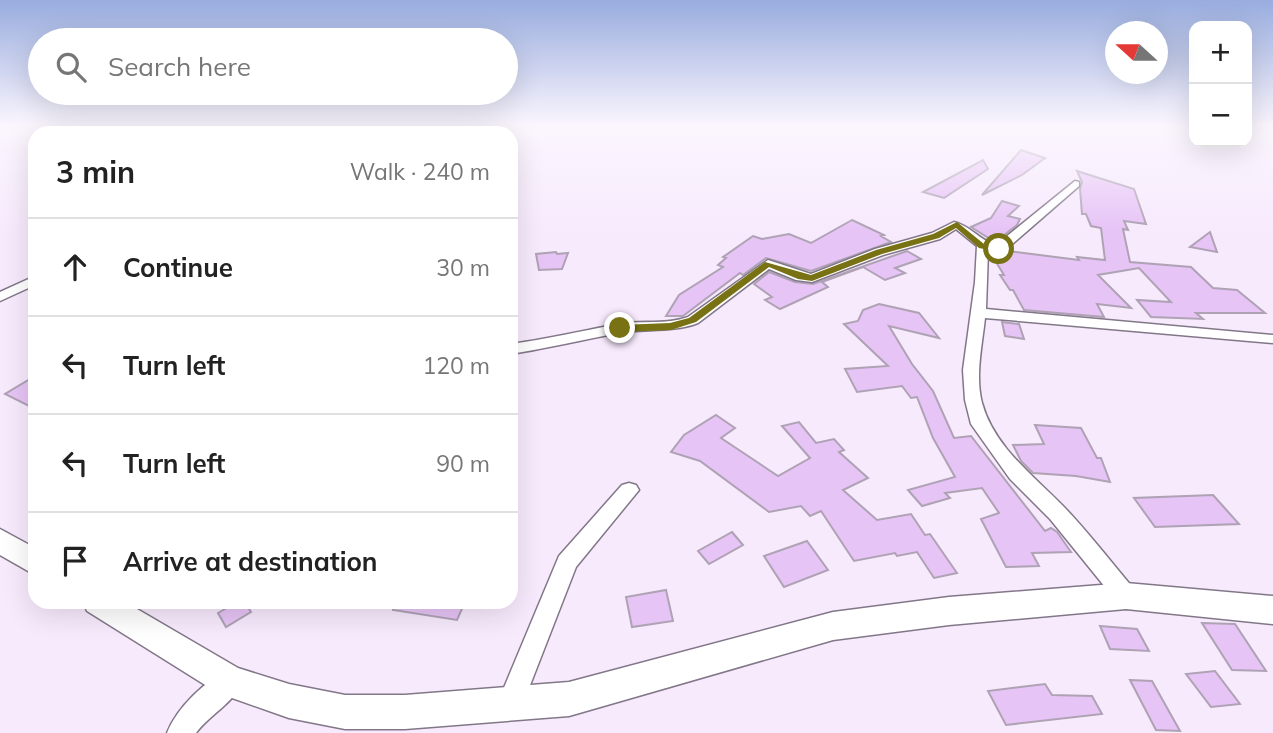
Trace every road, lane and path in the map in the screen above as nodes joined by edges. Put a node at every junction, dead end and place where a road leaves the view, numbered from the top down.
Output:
1 (1075, 184) dead end
2 (982, 247) junction
3 (28, 283) edge
4 (0, 297) edge
5 (978, 313) junction
6 (1273, 339) edge
7 (518, 348) edge
8 (629, 490) dead end
9 (0, 540) edge
10 (28, 558) edge
11 (1126, 596) junction
12 (110, 609) edge
13 (1273, 610) edge
14 (230, 682) junction
15 (511, 702) junction
16 (180, 733) edge

1 - 2 street
2 - 5 street
2 - 7 street
3 - 4 street
5 - 6 street
5 - 11 street
8 - 15 street
9 - 10 street
11 - 13 street
11 - 15 street
12 - 14 street
14 - 15 street
14 - 16 street

